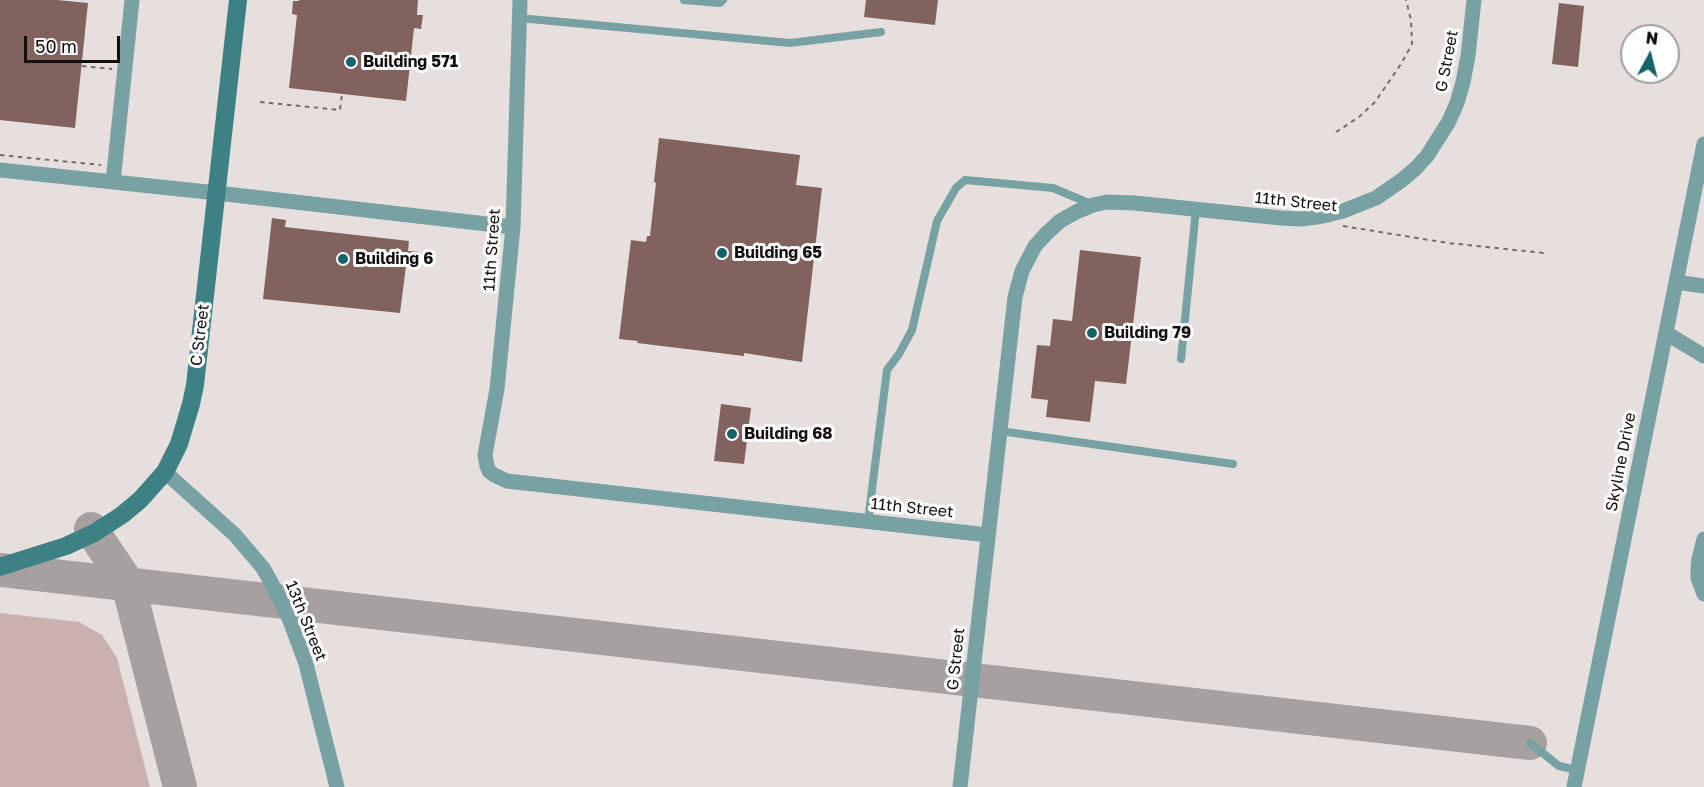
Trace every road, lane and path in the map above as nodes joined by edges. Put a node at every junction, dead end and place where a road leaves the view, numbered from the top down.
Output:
1 (132, 0) edge
2 (238, 0) edge
3 (520, 0) edge
4 (684, 0) edge
5 (723, 0) edge
6 (1406, 0) edge
7 (1465, 0) edge
8 (1474, 0) edge
9 (519, 18) junction
10 (1472, 28) junction
11 (881, 32) dead end
12 (82, 66) dead end
13 (115, 70) dead end
14 (342, 93) dead end
15 (260, 102) dead end
16 (1336, 132) dead end
17 (1704, 144) edge
18 (0, 154) edge
19 (106, 165) dead end
20 (0, 170) edge
21 (113, 182) junction
22 (217, 193) junction
23 (1093, 205) junction
24 (1196, 209) junction
25 (1301, 219) joint
26 (1335, 224) dead end
27 (513, 227) junction
28 (1544, 253) dead end
29 (1676, 282) junction
30 (1704, 286) edge
31 (1666, 333) junction
32 (1704, 356) edge
33 (1181, 359) dead end
34 (1000, 431) junction
35 (1233, 464) dead end
36 (165, 472) junction
37 (868, 521) junction
38 (988, 535) junction
39 (1704, 539) edge
40 (0, 567) edge
41 (1704, 594) edge
42 (1530, 743) dead end
43 (1577, 770) junction
44 (337, 787) edge
45 (960, 787) edge
46 (1574, 787) edge

1 - 21 street
2 - 22 street, C Street
3 - 9 street, 11th Street
4 - 5 lane
6 - 16 path
7 - 10 street
8 - 10 street, G Street
9 - 11 lane
9 - 27 street, 11th Street
10 - 25 street, G Street
12 - 13 path
14 - 15 path
17 - 29 street, Skyline Drive
18 - 19 path
20 - 21 street
21 - 22 street
22 - 27 street
22 - 36 street, C Street
23 - 24 street, 11th Street
23 - 34 street, 11th Street
23 - 37 lane
24 - 25 street, 11th Street
24 - 33 lane
26 - 28 path, 11th Street
27 - 37 street, 11th Street
29 - 30 street
29 - 31 street, Skyline Drive
31 - 32 street
31 - 43 street, Skyline Drive
34 - 35 lane
34 - 38 street, 11th Street
36 - 40 street, C Street
36 - 44 street, 13th Street
37 - 38 street, 11th Street
38 - 45 street, G Street
39 - 41 street
42 - 43 lane
43 - 46 street, Skyline Drive

